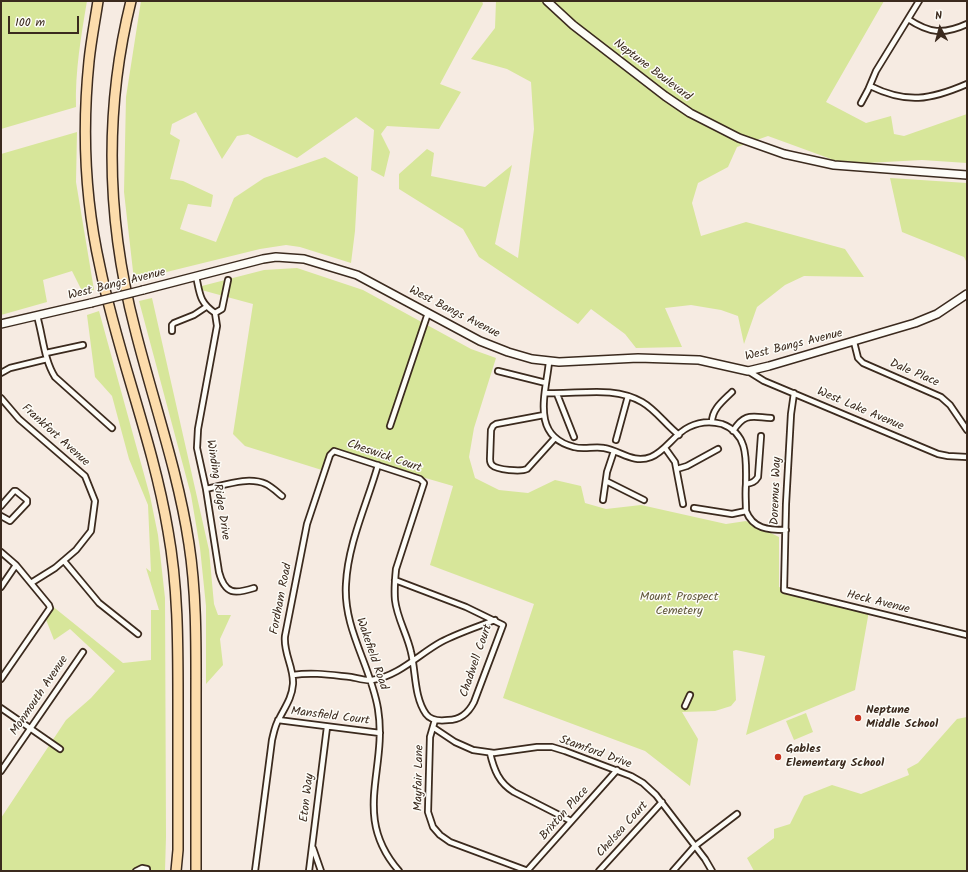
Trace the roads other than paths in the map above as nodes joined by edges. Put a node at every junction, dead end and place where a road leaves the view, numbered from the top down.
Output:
1 (98, 1) edge
2 (131, 1) edge
3 (547, 1) edge
4 (920, 1) edge
5 (908, 19) junction
6 (967, 24) edge
7 (967, 84) edge
8 (870, 86) junction
9 (861, 103) dead end
10 (967, 175) edge
11 (196, 276) junction
12 (228, 280) dead end
13 (967, 294) edge
14 (206, 307) junction
15 (215, 313) junction
16 (428, 313) junction
17 (37, 316) junction
18 (1, 324) edge
19 (172, 331) dead end
20 (854, 342) junction
21 (83, 345) dead end
22 (46, 353) junction
23 (47, 359) junction
24 (549, 362) junction
25 (498, 371) dead end
26 (748, 371) junction
27 (1, 373) edge
28 (546, 383) junction
29 (732, 392) dead end
30 (545, 393) junction
31 (794, 393) junction
32 (557, 394) junction
33 (628, 396) junction
34 (1, 398) edge
35 (544, 415) junction
36 (771, 418) dead end
37 (712, 422) junction
38 (390, 426) dead end
39 (112, 428) dead end
40 (967, 430) edge
41 (733, 431) junction
42 (679, 435) junction
43 (761, 436) dead end
44 (574, 437) dead end
45 (555, 438) junction
46 (616, 440) dead end
47 (665, 448) junction
48 (718, 449) dead end
49 (334, 451) joint
50 (614, 451) junction
51 (967, 457) edge
52 (378, 465) junction
53 (676, 469) junction
54 (606, 481) junction
55 (746, 484) junction
56 (206, 489) junction
57 (282, 496) dead end
58 (603, 500) dead end
59 (644, 500) dead end
60 (683, 504) dead end
61 (1, 506) edge
62 (694, 508) dead end
63 (746, 511) junction
64 (1, 516) edge
65 (786, 530) junction
66 (1, 552) edge
67 (64, 561) junction
68 (16, 566) junction
69 (395, 580) junction
70 (31, 583) junction
71 (1, 587) edge
72 (254, 588) dead end
73 (784, 590) joint
74 (495, 620) junction
75 (138, 634) dead end
76 (967, 635) edge
77 (83, 652) dead end
78 (413, 662) junction
79 (293, 675) junction
80 (1, 679) edge
81 (371, 681) junction
82 (690, 695) dead end
83 (685, 706) dead end
84 (1, 708) edge
85 (278, 720) junction
86 (435, 720) junction
87 (327, 727) junction
88 (434, 728) junction
89 (30, 729) junction
90 (380, 733) junction
91 (60, 749) dead end
92 (490, 753) junction
93 (617, 770) junction
94 (1, 771) edge
95 (662, 802) junction
96 (737, 814) dead end
97 (572, 821) junction
98 (695, 846) junction
99 (313, 848) junction
100 (521, 870) edge
101 (136, 871) edge
102 (147, 871) edge
103 (176, 871) edge
104 (196, 871) edge
105 (255, 871) edge
106 (309, 871) edge
107 (321, 871) edge
108 (399, 871) edge
109 (527, 871) edge
110 (599, 871) edge
111 (673, 871) edge
112 (712, 871) edge

1 - 103 highway
2 - 104 highway
3 - 10 street, Neptune Boulevard
4 - 5 street
5 - 6 street
5 - 8 street
7 - 8 street
8 - 9 street
11 - 14 street
11 - 16 street, West Bangs Avenue
11 - 17 street, West Bangs Avenue, bridge
12 - 15 street
13 - 20 street, West Bangs Avenue
14 - 15 street
14 - 19 street
15 - 56 street, Winding Ridge Drive
16 - 24 street, West Bangs Avenue
16 - 38 street
17 - 18 street, West Bangs Avenue
17 - 22 street
20 - 26 street, West Bangs Avenue
20 - 40 street, Dale Place
21 - 22 street
22 - 23 street
23 - 27 street
23 - 39 street
24 - 26 street, West Bangs Avenue
24 - 28 street
25 - 28 street
26 - 31 street, West Lake Avenue
28 - 30 street
29 - 37 street
30 - 32 street
30 - 35 street
31 - 51 street, West Lake Avenue
31 - 65 street, Doremus Way
32 - 33 street
32 - 44 street
33 - 42 street
33 - 46 street
34 - 67 street, Frankfort Avenue
35 - 45 street
35 - 45 street
36 - 41 street
37 - 41 street
37 - 42 street
41 - 55 street
42 - 47 street
43 - 55 street
45 - 50 street
47 - 50 street
47 - 53 street
48 - 53 street
49 - 52 street, Cheswick Court
49 - 79 street, Fordham Road
50 - 54 street
52 - 69 street, Cheswick Court
52 - 81 street, Wakefield Road
53 - 60 street
54 - 58 street
54 - 59 street
55 - 63 street
56 - 57 street
56 - 72 street, Winding Ridge Drive
61 - 64 street
62 - 63 street
63 - 65 street
65 - 73 street, Doremus Way
66 - 68 street
67 - 70 street, Frankfort Avenue
67 - 75 street
68 - 70 street
68 - 71 street
69 - 74 street, Chadwell Court
69 - 78 street
70 - 80 street
73 - 76 street, Heck Avenue
74 - 78 street
74 - 86 street, Chadwell Court
77 - 89 street, Monmouth Avenue
78 - 81 street
78 - 86 street
79 - 81 street
79 - 85 street, Fordham Road
81 - 90 street, Wakefield Road
82 - 83 street
84 - 89 street
85 - 87 street, Mansfield Court
85 - 105 street, Fordham Road
86 - 88 street, Mayfair Lane
87 - 90 street, Mansfield Court
87 - 99 street, Eton Way
88 - 92 street, Stamford Drive
88 - 100 street, Mayfair Lane
89 - 91 street
89 - 94 street, Monmouth Avenue
90 - 108 street, Wakefield Road
92 - 93 street, Stamford Drive
92 - 97 street
93 - 95 street, Stamford Drive
93 - 97 street, Brixton Place
95 - 98 street, Stamford Drive
95 - 110 street, Chelsea Court
96 - 98 street
97 - 109 street, Brixton Place
98 - 111 street
98 - 112 street, Stamford Drive
99 - 106 street, Eton Way
99 - 107 street
100 - 109 street, Mayfair Lane
101 - 102 street

